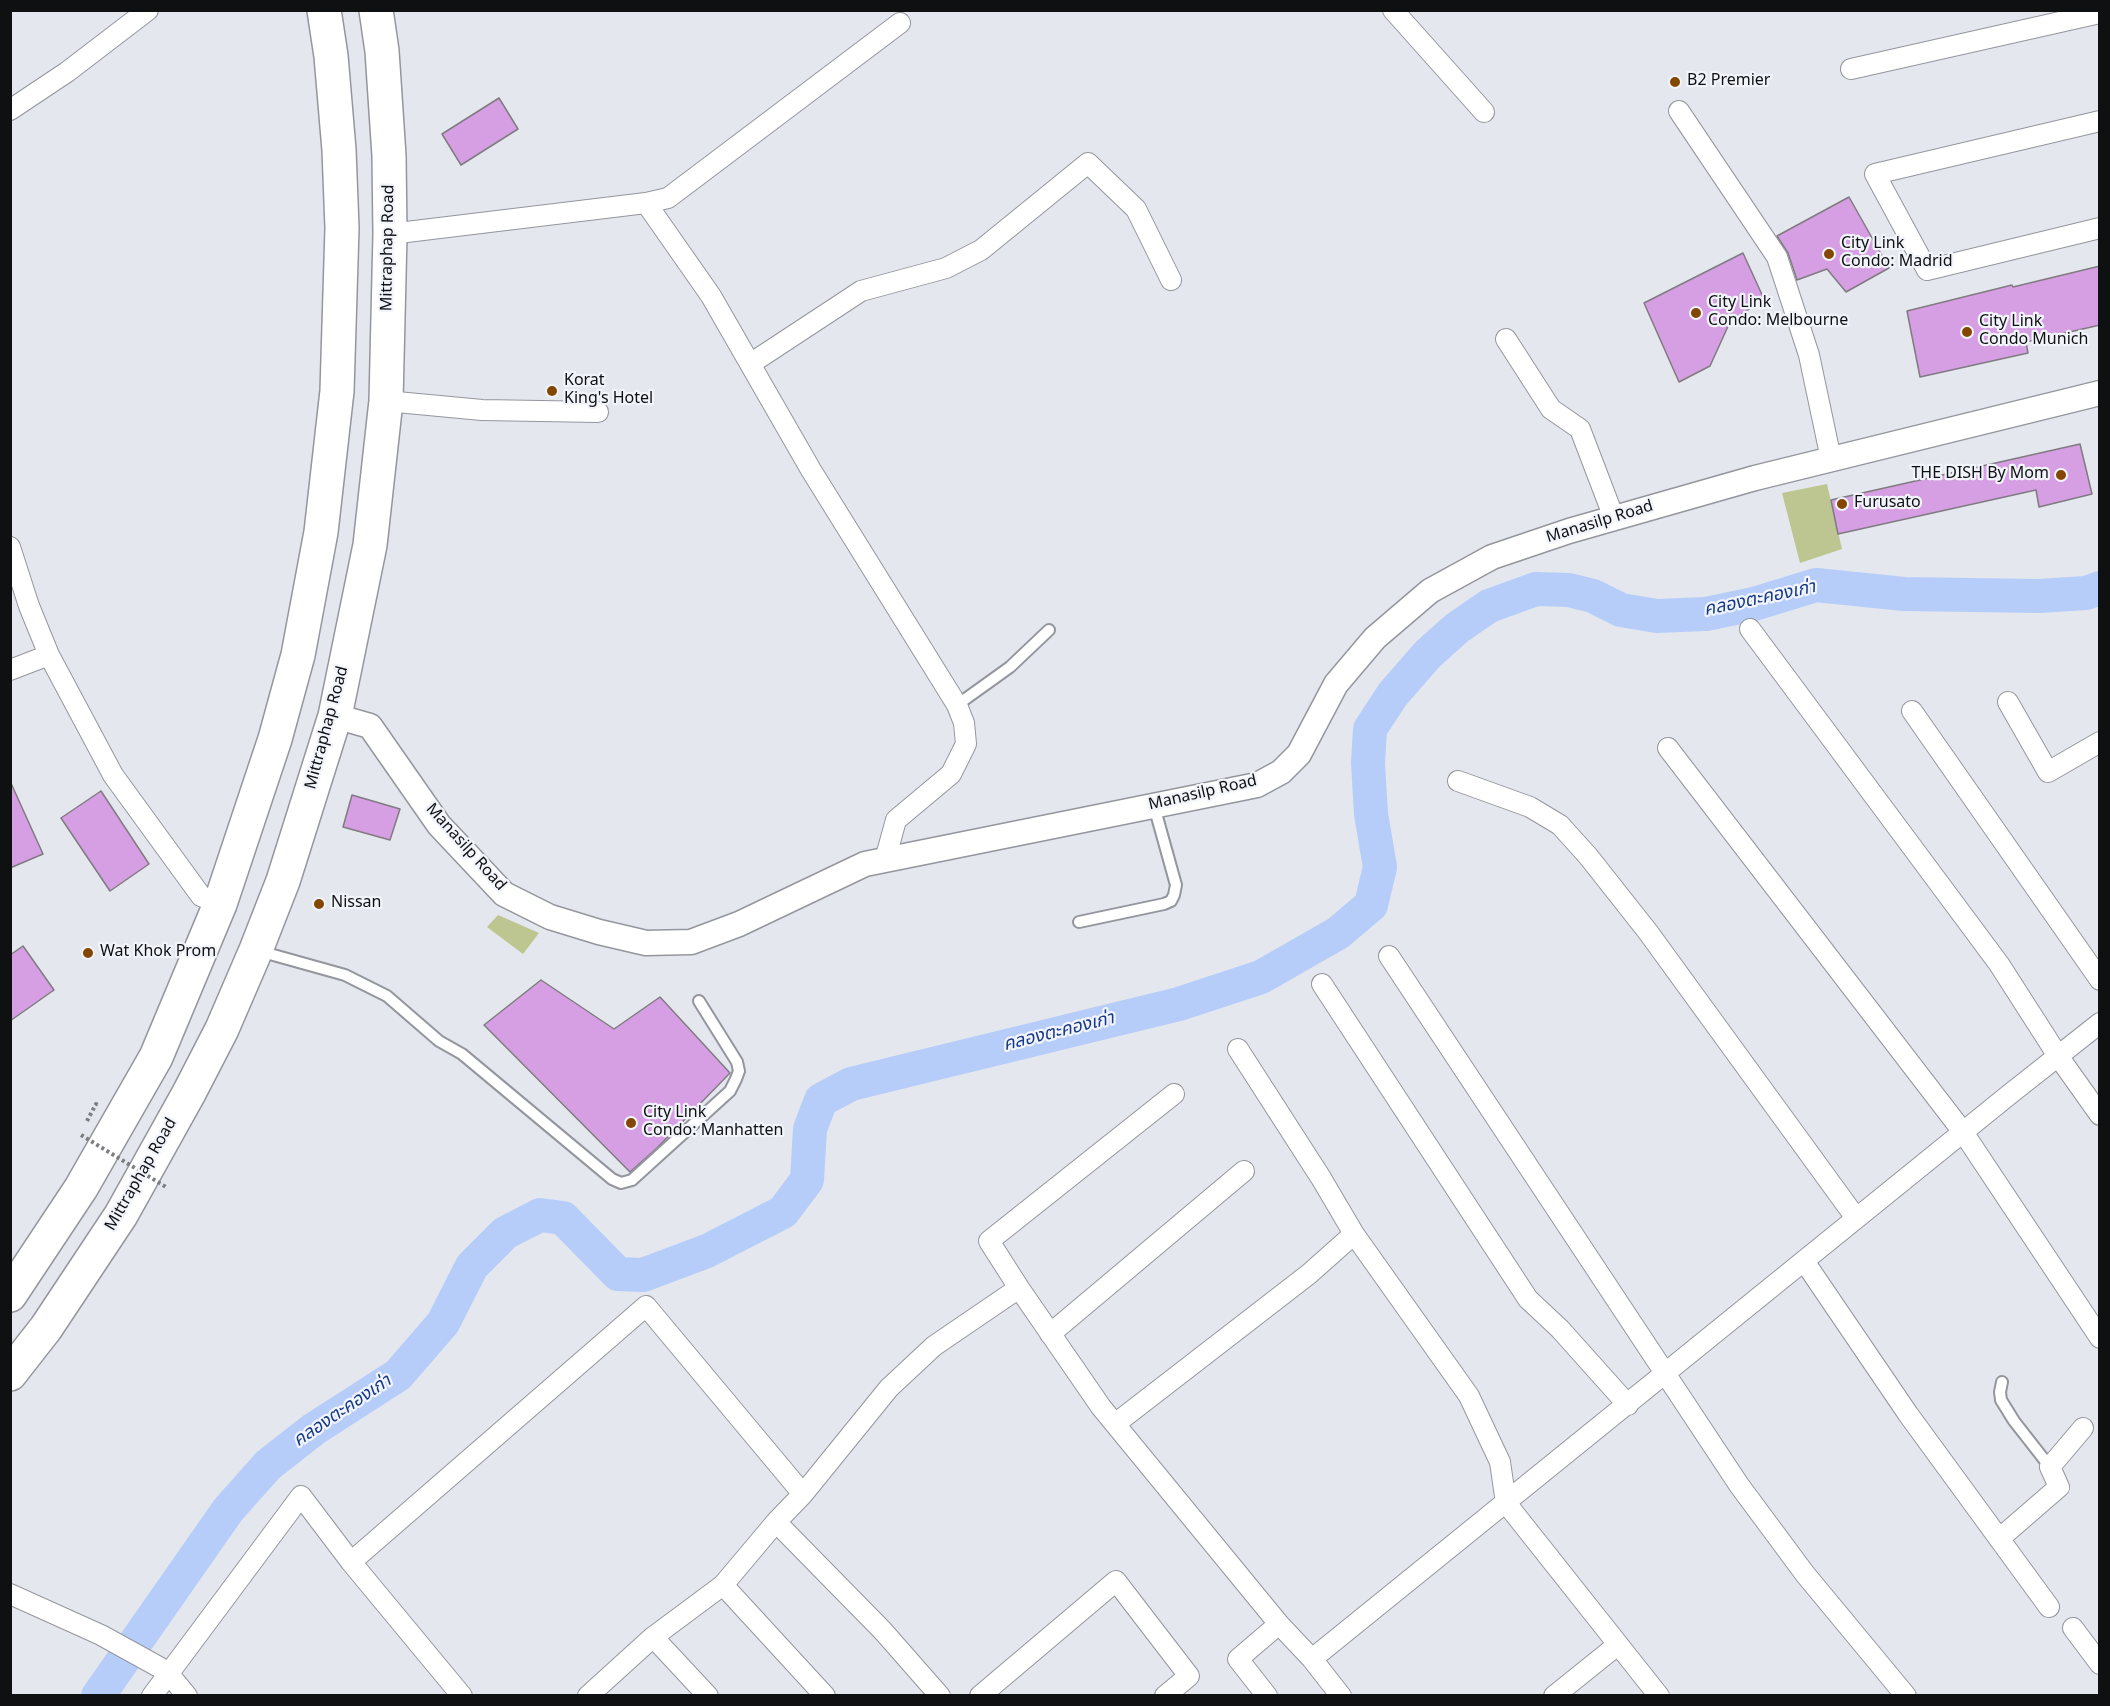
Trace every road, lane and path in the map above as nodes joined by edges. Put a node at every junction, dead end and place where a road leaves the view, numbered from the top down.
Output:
1 (148, 10) edge
2 (324, 10) edge
3 (376, 10) edge
4 (1393, 10) edge
5 (2100, 13) edge
6 (900, 23) dead end
7 (1851, 69) dead end
8 (10, 110) edge
9 (1679, 111) dead end
10 (1484, 112) dead end
11 (2100, 121) edge
12 (646, 203) junction
13 (2100, 228) edge
14 (390, 234) junction
15 (1171, 280) dead end
16 (1506, 339) dead end
17 (750, 364) junction
18 (2100, 393) edge
19 (386, 401) junction
20 (598, 412) dead end
21 (1831, 459) junction
22 (1614, 518) junction
23 (10, 547) edge
24 (1750, 629) dead end
25 (1050, 630) dead end
26 (49, 655) junction
27 (10, 670) edge
28 (2008, 702) dead end
29 (957, 705) junction
30 (1912, 711) dead end
31 (335, 716) junction
32 (2100, 742) edge
33 (1668, 748) dead end
34 (1458, 781) dead end
35 (1154, 806) junction
36 (885, 860) junction
37 (220, 904) junction
38 (1078, 922) dead end
39 (256, 950) junction
40 (1389, 956) dead end
41 (2100, 980) edge
42 (1322, 984) dead end
43 (699, 1001) dead end
44 (2100, 1023) edge
45 (1238, 1049) dead end
46 (2058, 1056) junction
47 (1174, 1094) dead end
48 (2100, 1115) edge
49 (1963, 1132) junction
50 (81, 1135) dead end
51 (1244, 1171) dead end
52 (166, 1187) dead end
53 (1856, 1218) junction
54 (1354, 1234) junction
55 (1804, 1261) junction
56 (1019, 1288) junction
57 (10, 1295) edge
58 (1050, 1334) junction
59 (2100, 1338) edge
60 (10, 1374) edge
61 (1664, 1375) junction
62 (2002, 1382) dead end
63 (1628, 1405) junction
64 (1115, 1425) junction
65 (2083, 1428) dead end
66 (2050, 1467) junction
67 (803, 1494) junction
68 (1506, 1503) junction
69 (777, 1522) junction
70 (1999, 1539) junction
71 (351, 1562) junction
72 (723, 1585) junction
73 (10, 1594) edge
74 (2049, 1607) dead end
75 (1279, 1624) junction
76 (2073, 1628) dead end
77 (653, 1637) junction
78 (1610, 1650) dead end
79 (1312, 1659) junction
80 (2100, 1664) edge
81 (164, 1670) junction
82 (152, 1695) edge
83 (187, 1695) edge
84 (462, 1695) edge
85 (588, 1695) edge
86 (708, 1695) edge
87 (825, 1695) edge
88 (940, 1695) edge
89 (980, 1695) edge
90 (1165, 1695) edge
91 (1267, 1695) edge
92 (1341, 1695) edge
93 (1554, 1695) edge
94 (1659, 1695) edge
95 (1906, 1695) edge

1 - 8 street
2 - 37 highway
3 - 14 highway, Mittraphap Road
4 - 10 street
5 - 7 street
6 - 12 street
9 - 21 street
11 - 13 street
12 - 14 street
12 - 17 street
14 - 19 highway, Mittraphap Road
15 - 17 street
16 - 22 street
17 - 29 street
18 - 21 street, Manasilp Road
19 - 20 street
19 - 31 highway, Mittraphap Road
21 - 22 street, Manasilp Road
22 - 35 street, Manasilp Road
23 - 26 street
24 - 46 street
25 - 29 lane
26 - 27 street
26 - 37 street
28 - 32 street
29 - 36 street
30 - 41 street
31 - 36 street, Manasilp Road
31 - 39 highway, Mittraphap Road
33 - 49 street
34 - 53 street
35 - 36 street, Manasilp Road
35 - 38 lane
37 - 57 highway
39 - 43 lane
39 - 60 highway, Mittraphap Road
40 - 61 street
42 - 63 street
44 - 46 street
45 - 54 street
46 - 48 street
46 - 49 street
47 - 56 street
49 - 53 street
49 - 59 street
50 - 52 path, bridge
51 - 58 street
53 - 55 street
54 - 64 street
54 - 68 street
55 - 61 street
55 - 70 street
56 - 58 street
56 - 67 street
58 - 64 street
61 - 63 street
61 - 95 street
62 - 66 lane
63 - 68 street
64 - 75 street
65 - 66 street
66 - 70 street
67 - 69 street
67 - 71 street
68 - 79 street
68 - 94 street
69 - 72 street
69 - 88 street
70 - 74 street
71 - 81 street
71 - 84 street
72 - 77 street
72 - 87 street
73 - 81 street
75 - 79 street
75 - 91 street
76 - 80 street
77 - 85 street
77 - 86 street
78 - 93 street
79 - 92 street
81 - 82 street
81 - 83 street
89 - 90 street

